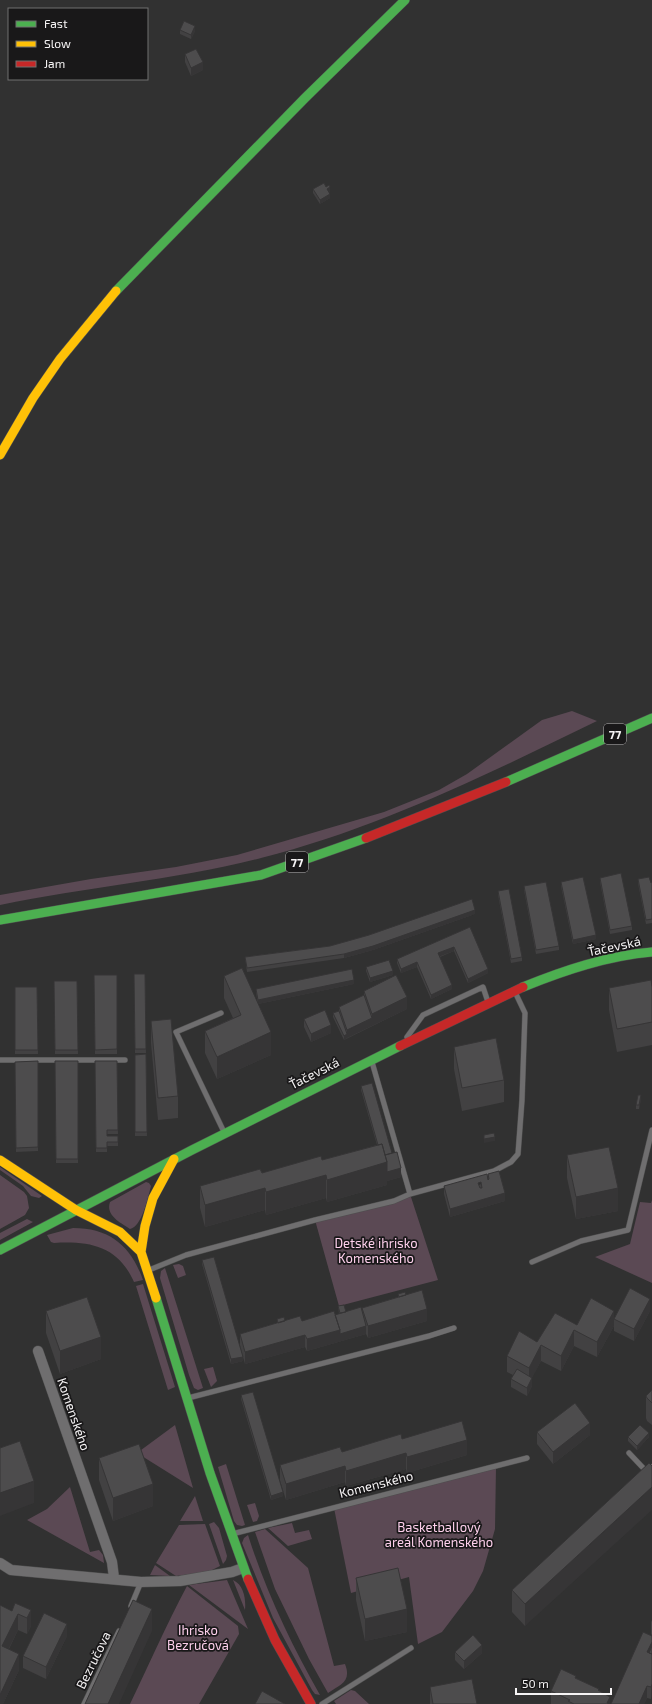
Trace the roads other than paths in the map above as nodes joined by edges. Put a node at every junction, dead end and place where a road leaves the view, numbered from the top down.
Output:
1 (406, 0) edge
2 (0, 455) edge
3 (652, 718) edge
4 (0, 920) edge
5 (652, 952) edge
6 (515, 991) junction
7 (489, 1003) junction
8 (221, 1013) dead end
9 (402, 1044) junction
10 (371, 1059) junction
11 (0, 1060) edge
12 (125, 1060) dead end
13 (652, 1130) edge
14 (225, 1133) junction
15 (174, 1159) junction
16 (0, 1160) edge
17 (410, 1194) junction
18 (76, 1210) junction
19 (0, 1250) edge
20 (141, 1252) junction
21 (532, 1262) dead end
22 (148, 1270) junction
23 (454, 1328) dead end
24 (38, 1350) dead end
25 (187, 1398) junction
26 (629, 1453) dead end
27 (528, 1458) dead end
28 (652, 1467) edge
29 (230, 1535) junction
30 (0, 1563) edge
31 (243, 1568) junction
32 (114, 1578) junction
33 (141, 1582) junction
34 (127, 1614) edge
35 (121, 1628) edge
36 (411, 1648) dead end
37 (84, 1704) edge
38 (311, 1704) edge
39 (322, 1704) edge

1 - 2 street
3 - 4 street, 77
5 - 6 street, Ťačevská
6 - 7 street, Ťačevská
6 - 17 lane
7 - 9 street, Ťačevská
7 - 9 lane
8 - 14 lane
9 - 10 street, Ťačevská
10 - 14 street, Ťačevská
10 - 17 lane
11 - 12 lane
13 - 21 lane
14 - 15 street, Ťačevská
15 - 18 street, Ťačevská
15 - 20 street
16 - 18 street
17 - 22 lane
18 - 19 street, Ťačevská
18 - 20 street
20 - 22 street
22 - 25 street
23 - 25 lane
24 - 32 street, Komenského
25 - 29 street
26 - 28 lane
27 - 29 lane, Komenského
29 - 31 street
30 - 32 street
31 - 33 street
31 - 38 street
32 - 33 street
33 - 34 lane
35 - 37 lane, Bezručova
36 - 39 lane

